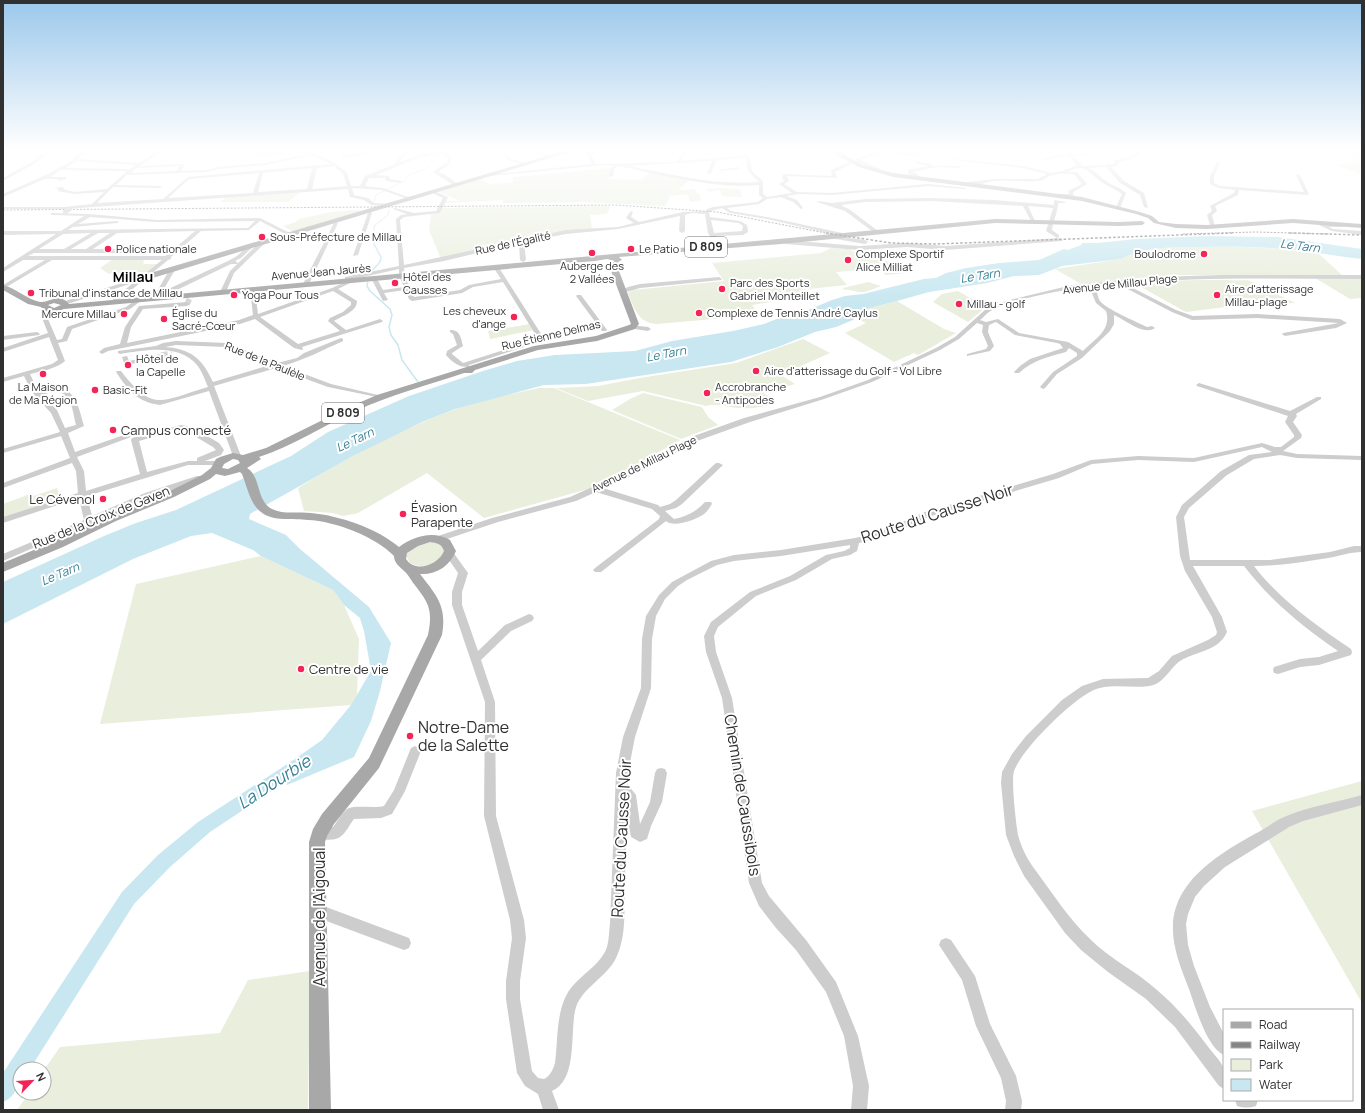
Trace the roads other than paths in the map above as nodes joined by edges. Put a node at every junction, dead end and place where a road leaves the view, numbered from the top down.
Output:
1 (96, 201) edge
2 (147, 201) edge
3 (369, 201) edge
4 (402, 201) edge
5 (402, 201) edge
6 (444, 201) edge
7 (762, 201) edge
8 (795, 201) edge
9 (840, 201) edge
10 (892, 201) edge
11 (967, 201) edge
12 (1089, 201) edge
13 (1121, 201) edge
14 (1144, 201) edge
15 (1221, 201) edge
16 (819, 202) dead end
17 (1064, 202) dead end
18 (93, 204) junction
19 (841, 204) junction
20 (388, 205) junction
21 (723, 206) junction
22 (1025, 206) junction
23 (1056, 207) junction
24 (1118, 207) junction
25 (1146, 207) dead end
26 (3, 208) edge
27 (801, 208) dead end
28 (395, 209) dead end
29 (67, 210) junction
30 (369, 211) junction
31 (3, 212) edge
32 (630, 212) dead end
33 (683, 213) junction
34 (89, 215) junction
35 (417, 215) junction
36 (708, 216) junction
37 (619, 218) dead end
38 (628, 218) junction
39 (260, 219) junction
40 (214, 220) junction
41 (120, 221) dead end
42 (1033, 221) junction
43 (335, 222) junction
44 (1050, 222) junction
45 (639, 224) junction
46 (1151, 224) junction
47 (1341, 224) junction
48 (72, 226) junction
49 (1362, 226) edge
50 (1212, 227) junction
51 (201, 230) junction
52 (97, 231) junction
53 (116, 231) junction
54 (62, 232) junction
55 (682, 232) dead end
56 (876, 232) junction
57 (3, 233) edge
58 (1362, 233) edge
59 (236, 234) dead end
60 (194, 235) junction
61 (291, 235) junction
62 (712, 235) junction
63 (845, 235) junction
64 (829, 236) junction
65 (521, 241) junction
66 (784, 241) junction
67 (865, 242) dead end
68 (262, 243) junction
69 (251, 246) junction
70 (719, 246) junction
71 (32, 251) junction
72 (64, 251) junction
73 (88, 251) junction
74 (176, 251) junction
75 (355, 255) dead end
76 (20, 258) junction
77 (52, 258) junction
78 (78, 258) junction
79 (168, 258) junction
80 (615, 260) junction
81 (602, 261) junction
82 (230, 262) junction
83 (524, 262) junction
84 (243, 263) junction
85 (402, 267) junction
86 (496, 267) junction
87 (3, 270) edge
88 (172, 270) junction
89 (155, 273) junction
90 (3, 275) edge
91 (23, 275) junction
92 (402, 276) junction
93 (1362, 277) edge
94 (374, 278) junction
95 (719, 278) dead end
96 (142, 279) junction
97 (350, 280) junction
98 (505, 280) junction
99 (306, 284) junction
100 (1121, 284) junction
101 (1089, 285) junction
102 (3, 287) edge
103 (407, 288) junction
104 (334, 289) junction
105 (625, 289) junction
106 (223, 292) junction
107 (380, 292) junction
108 (579, 296) dead end
109 (157, 298) junction
110 (253, 299) dead end
111 (385, 300) dead end
112 (52, 301) junction
113 (31, 302) junction
114 (113, 302) junction
115 (139, 303) junction
116 (187, 304) dead end
117 (44, 305) junction
118 (59, 307) junction
119 (1109, 310) junction
120 (256, 317) junction
121 (976, 320) junction
122 (380, 321) dead end
123 (986, 324) junction
124 (628, 325) junction
125 (1152, 328) dead end
126 (604, 330) dead end
127 (452, 331) dead end
128 (345, 332) junction
129 (51, 333) junction
130 (1285, 334) dead end
131 (6, 337) edge
132 (341, 340) dead end
133 (54, 342) junction
134 (136, 343) junction
135 (1062, 343) junction
136 (165, 344) junction
137 (18, 345) junction
138 (123, 345) junction
139 (296, 347) junction
140 (158, 348) junction
141 (3, 350) edge
142 (182, 352) junction
143 (172, 354) tunnel mouth
144 (306, 354) junction
145 (969, 355) dead end
146 (161, 356) tunnel mouth
147 (125, 357) dead end
148 (1080, 358) junction
149 (299, 359) junction
150 (276, 366) junction
151 (466, 368) junction
152 (285, 370) junction
153 (119, 372) dead end
154 (1017, 372) dead end
155 (26, 373) junction
156 (3, 380) edge
157 (1199, 385) dead end
158 (211, 387) junction
159 (1043, 387) dead end
160 (396, 392) junction
161 (37, 394) junction
162 (372, 398) junction
163 (1319, 398) dead end
164 (1291, 414) junction
165 (64, 433) junction
166 (127, 437) dead end
167 (1277, 451) junction
168 (3, 452) edge
169 (73, 458) junction
170 (1362, 458) edge
171 (241, 461) junction
172 (197, 462) junction
173 (719, 464) dead end
174 (221, 466) junction
175 (144, 475) junction
176 (200, 478) dead end
177 (3, 486) edge
178 (596, 489) junction
179 (83, 494) junction
180 (708, 504) dead end
181 (662, 513) junction
182 (124, 514) junction
183 (3, 520) edge
184 (90, 524) junction
185 (475, 528) junction
186 (438, 539) junction
187 (383, 541) junction
188 (855, 541) junction
189 (412, 543) junction
190 (52, 547) junction
191 (1362, 549) edge
192 (450, 551) junction
193 (401, 556) junction
194 (3, 558) edge
195 (1187, 563) junction
196 (1248, 563) junction
197 (441, 564) junction
198 (456, 565) junction
199 (3, 568) edge
200 (410, 569) junction
201 (428, 569) junction
202 (598, 570) dead end
203 (427, 591) junction
204 (529, 618) dead end
205 (476, 658) junction
206 (1278, 670) dead end
207 (415, 751) dead end
208 (661, 772) dead end
209 (621, 786) junction
210 (1362, 800) edge
211 (319, 834) junction
212 (318, 911) junction
213 (404, 943) dead end
214 (946, 945) dead end
215 (1223, 1046) edge
216 (1223, 1080) edge
217 (543, 1087) junction
218 (320, 1110) edge
219 (551, 1110) edge
220 (859, 1110) edge
221 (1013, 1110) edge

1 - 18 street
2 - 18 street
3 - 20 street
4 - 20 main road
5 - 30 main road
6 - 35 street
7 - 21 street
8 - 27 street
9 - 19 street
10 - 19 street
11 - 22 street
12 - 24 main road
13 - 24 street
14 - 25 street
15 - 50 street
16 - 19 street
17 - 23 street
18 - 29 street
19 - 56 street
20 - 30 main road
21 - 36 street
21 - 63 street
22 - 23 street
22 - 42 street
23 - 44 street
24 - 46 main road
26 - 29 street
28 - 35 street
29 - 31 street
29 - 34 street
30 - 43 main road
30 - 75 street
32 - 38 street
33 - 36 street, Rue de l'Égalité
33 - 45 street, Rue de l'Égalité
33 - 55 street
34 - 40 street
34 - 48 street
35 - 85 street
36 - 62 street
36 - 62 street, Rue de l'Égalité
37 - 38 street
38 - 45 street
39 - 40 street
39 - 51 street
39 - 61 street
40 - 51 street
41 - 48 street
42 - 44 main road, D 809
42 - 56 main road, D 809
43 - 61 main road
43 - 99 street
44 - 46 main road, D 809
44 - 66 street
45 - 65 street, Rue de l'Égalité
46 - 50 main road, D 809
47 - 49 main road, D 809
47 - 50 main road, D 809
47 - 58 street
48 - 54 street
51 - 53 street
51 - 60 street
52 - 53 street
52 - 54 street
52 - 72 street
53 - 73 street
54 - 57 street
54 - 71 street
56 - 63 main road, D 809
59 - 60 street
60 - 74 street
61 - 68 main road
62 - 70 street
63 - 64 main road, D 809
64 - 66 main road, D 809
64 - 67 street
65 - 83 street
65 - 85 street, Rue de l'Égalité
66 - 70 main road, D 809
68 - 69 main road
68 - 84 street
69 - 82 street
69 - 88 main road
70 - 80 main road, D 809
71 - 72 street
71 - 76 street
72 - 73 street
72 - 77 street
73 - 74 street
73 - 78 street
74 - 79 street
76 - 77 street
76 - 87 street
77 - 78 street
77 - 91 street
78 - 79 street
79 - 89 street
80 - 81 main road, Avenue Jean Jaurès
80 - 105 main road
81 - 83 main road, Avenue Jean Jaurès
81 - 124 main road
82 - 84 street
82 - 109 street
83 - 86 main road, Avenue Jean Jaurès
84 - 106 street
85 - 92 street
85 - 97 street, Rue de l'Égalité
86 - 92 main road, Avenue Jean Jaurès
86 - 98 street
88 - 89 main road
88 - 109 street
89 - 96 main road
90 - 91 street
91 - 102 street
92 - 94 main road, Avenue Jean Jaurès
92 - 103 street
93 - 100 street, Avenue de Millau Plage
94 - 97 main road, Avenue Jean Jaurès
94 - 107 street
95 - 105 street
96 - 114 street
96 - 118 street
97 - 99 main road, Avenue Jean Jaurès
97 - 104 street, Rue de l'Égalité
98 - 103 street
98 - 151 street
99 - 106 main road, Avenue Jean Jaurès
100 - 101 street, Avenue de Millau Plage
100 - 130 street
101 - 119 street
101 - 121 street, Avenue de Millau Plage
102 - 113 main road
103 - 107 street
104 - 120 street, Rue de l'Égalité
104 - 128 street
105 - 124 main road
106 - 109 main road, Avenue Jean Jaurès
107 - 111 street
108 - 126 street
109 - 115 main road, Avenue Jean Jaurès
110 - 120 street
112 - 113 main road, Avenue Jean Jaurès
112 - 117 main road
112 - 118 main road, Avenue Jean Jaurès
113 - 117 main road
114 - 115 main road, Avenue Jean Jaurès
114 - 118 main road, Avenue Jean Jaurès
115 - 116 street
115 - 133 street
115 - 138 street
117 - 118 main road
118 - 129 street
119 - 125 street
119 - 148 street
120 - 134 street, Rue de l'Égalité
120 - 139 street
121 - 123 street
121 - 178 street, Avenue de Millau Plage
122 - 128 street
123 - 135 street
123 - 145 street
124 - 151 main road, Rue Étienne Delmas / D 809
127 - 151 street
128 - 139 street
129 - 131 street
129 - 133 street
129 - 137 street
131 - 137 street
132 - 144 street
133 - 155 street
134 - 136 street
134 - 138 street
135 - 148 street
135 - 154 street
136 - 140 street, Rue de la Paulèle
136 - 150 street, Rue de la Paulèle
137 - 141 street
138 - 140 street
139 - 144 street
140 - 142 street
142 - 143 street
142 - 158 street
144 - 149 street
146 - 147 street
148 - 159 street
149 - 150 street
149 - 152 street
150 - 152 street, Rue de la Paulèle
150 - 158 street
151 - 160 main road, Rue Étienne Delmas / D 809
152 - 162 street, Rue de la Paulèle
153 - 158 street
155 - 156 street
155 - 161 street
157 - 164 street
158 - 171 street
160 - 162 main road, Rue Étienne Delmas / D 809
160 - 171 main road, Rue Étienne Delmas / D 809
161 - 165 street
161 - 165 street
162 - 171 main road, Rue Étienne Delmas / D 809
163 - 164 street
164 - 167 street
165 - 168 street
165 - 169 street
166 - 169 street
167 - 170 street, Route du Causse Noir
167 - 188 street, Route du Causse Noir
167 - 195 street
169 - 177 street
169 - 179 street
171 - 174 main road
171 - 174 main road
171 - 187 main road
172 - 174 street
172 - 175 street
172 - 175 street
173 - 181 street
174 - 182 main road
175 - 179 street
176 - 184 street, Rue de la Croix de Gaven
178 - 181 street
178 - 185 street, Avenue de Millau Plage
179 - 183 street
179 - 184 street
180 - 181 street
181 - 202 street
182 - 184 main road
182 - 190 main road
184 - 190 main road
184 - 194 street, Rue de la Croix de Gaven
185 - 186 street, Avenue de Millau Plage
185 - 192 street, Avenue de Millau Plage
186 - 189 main road
186 - 192 main road
187 - 189 main road
187 - 193 main road
188 - 209 street, Route du Causse Noir
188 - 220 street, Chemin de Caussibols
189 - 193 main road
190 - 199 main road
191 - 196 street
192 - 197 main road
192 - 198 street
193 - 200 main road
195 - 196 street
195 - 216 street
196 - 206 street
197 - 198 street
197 - 201 main road
198 - 205 street
200 - 201 main road
200 - 203 main road, Avenue de l'Aigoual
201 - 203 main road, Avenue de l'Aigoual
203 - 211 main road, Avenue de l'Aigoual
204 - 205 street
205 - 217 street
207 - 211 street
208 - 209 street
209 - 217 street, Route du Causse Noir
210 - 215 street
211 - 212 main road, Avenue de l'Aigoual
212 - 213 street
212 - 218 main road, Avenue de l'Aigoual
214 - 221 street
217 - 219 street

